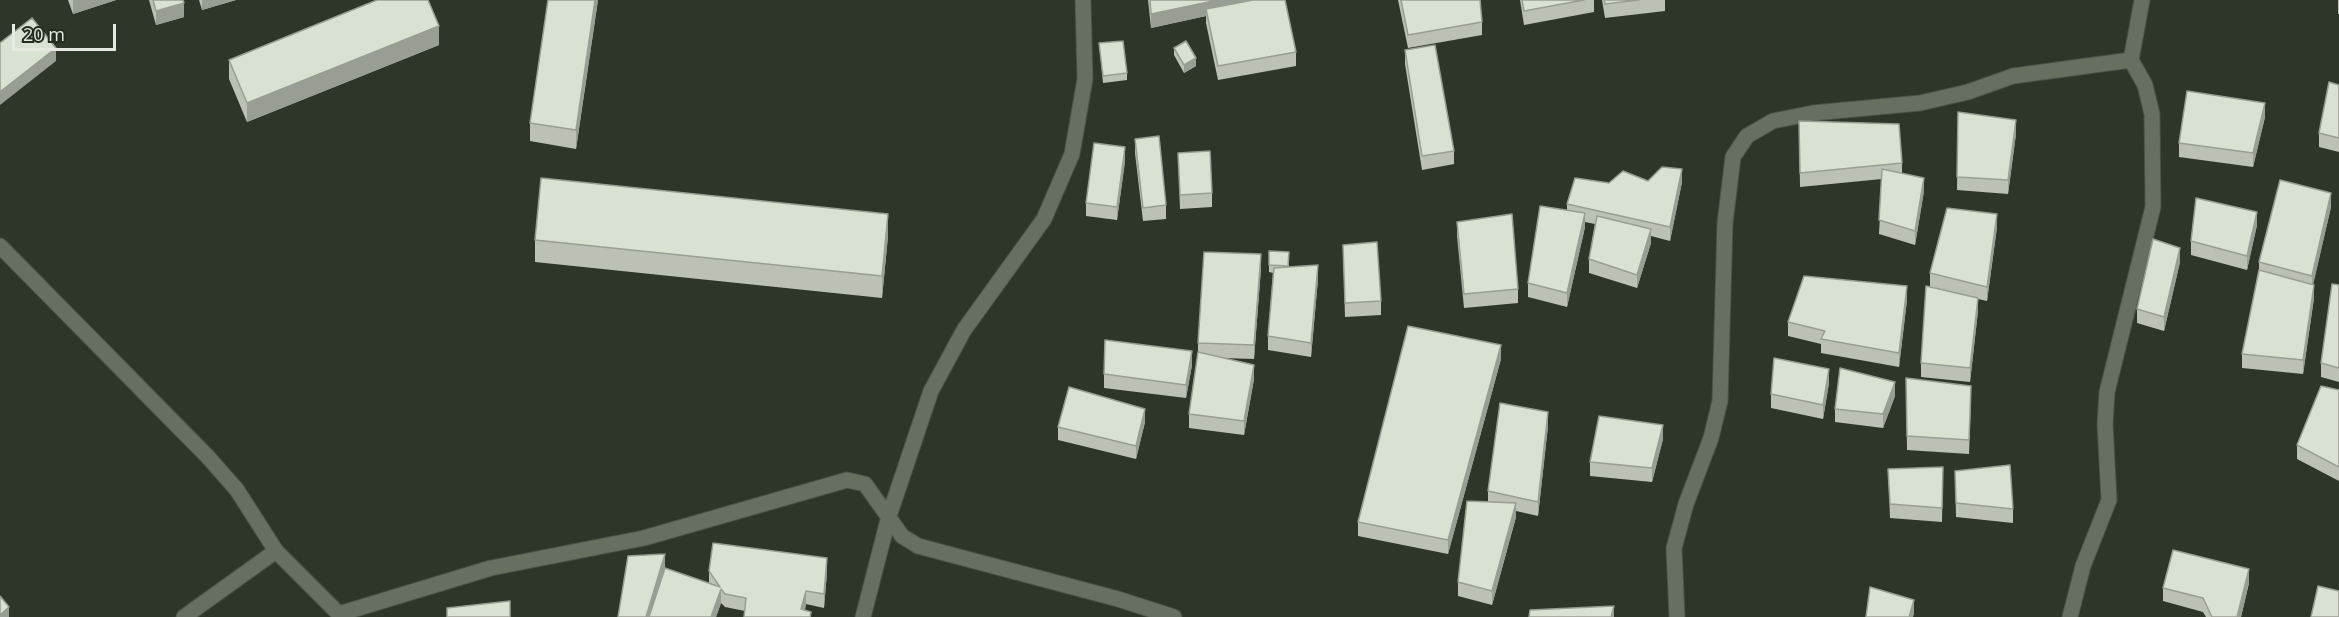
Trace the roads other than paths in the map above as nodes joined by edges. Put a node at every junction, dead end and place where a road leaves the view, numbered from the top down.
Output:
1 (1083, 0) edge
2 (2142, 0) edge
3 (2132, 60) junction
4 (0, 246) edge
5 (889, 516) junction
6 (276, 550) junction
7 (341, 615) edge
8 (184, 617) edge
9 (863, 617) edge
10 (1174, 617) edge
11 (1677, 617) edge
12 (2070, 617) edge

1 - 5 street
2 - 3 street
3 - 11 street
3 - 12 street
4 - 6 street
5 - 7 street
5 - 9 street
5 - 10 street
6 - 7 street
6 - 8 street

